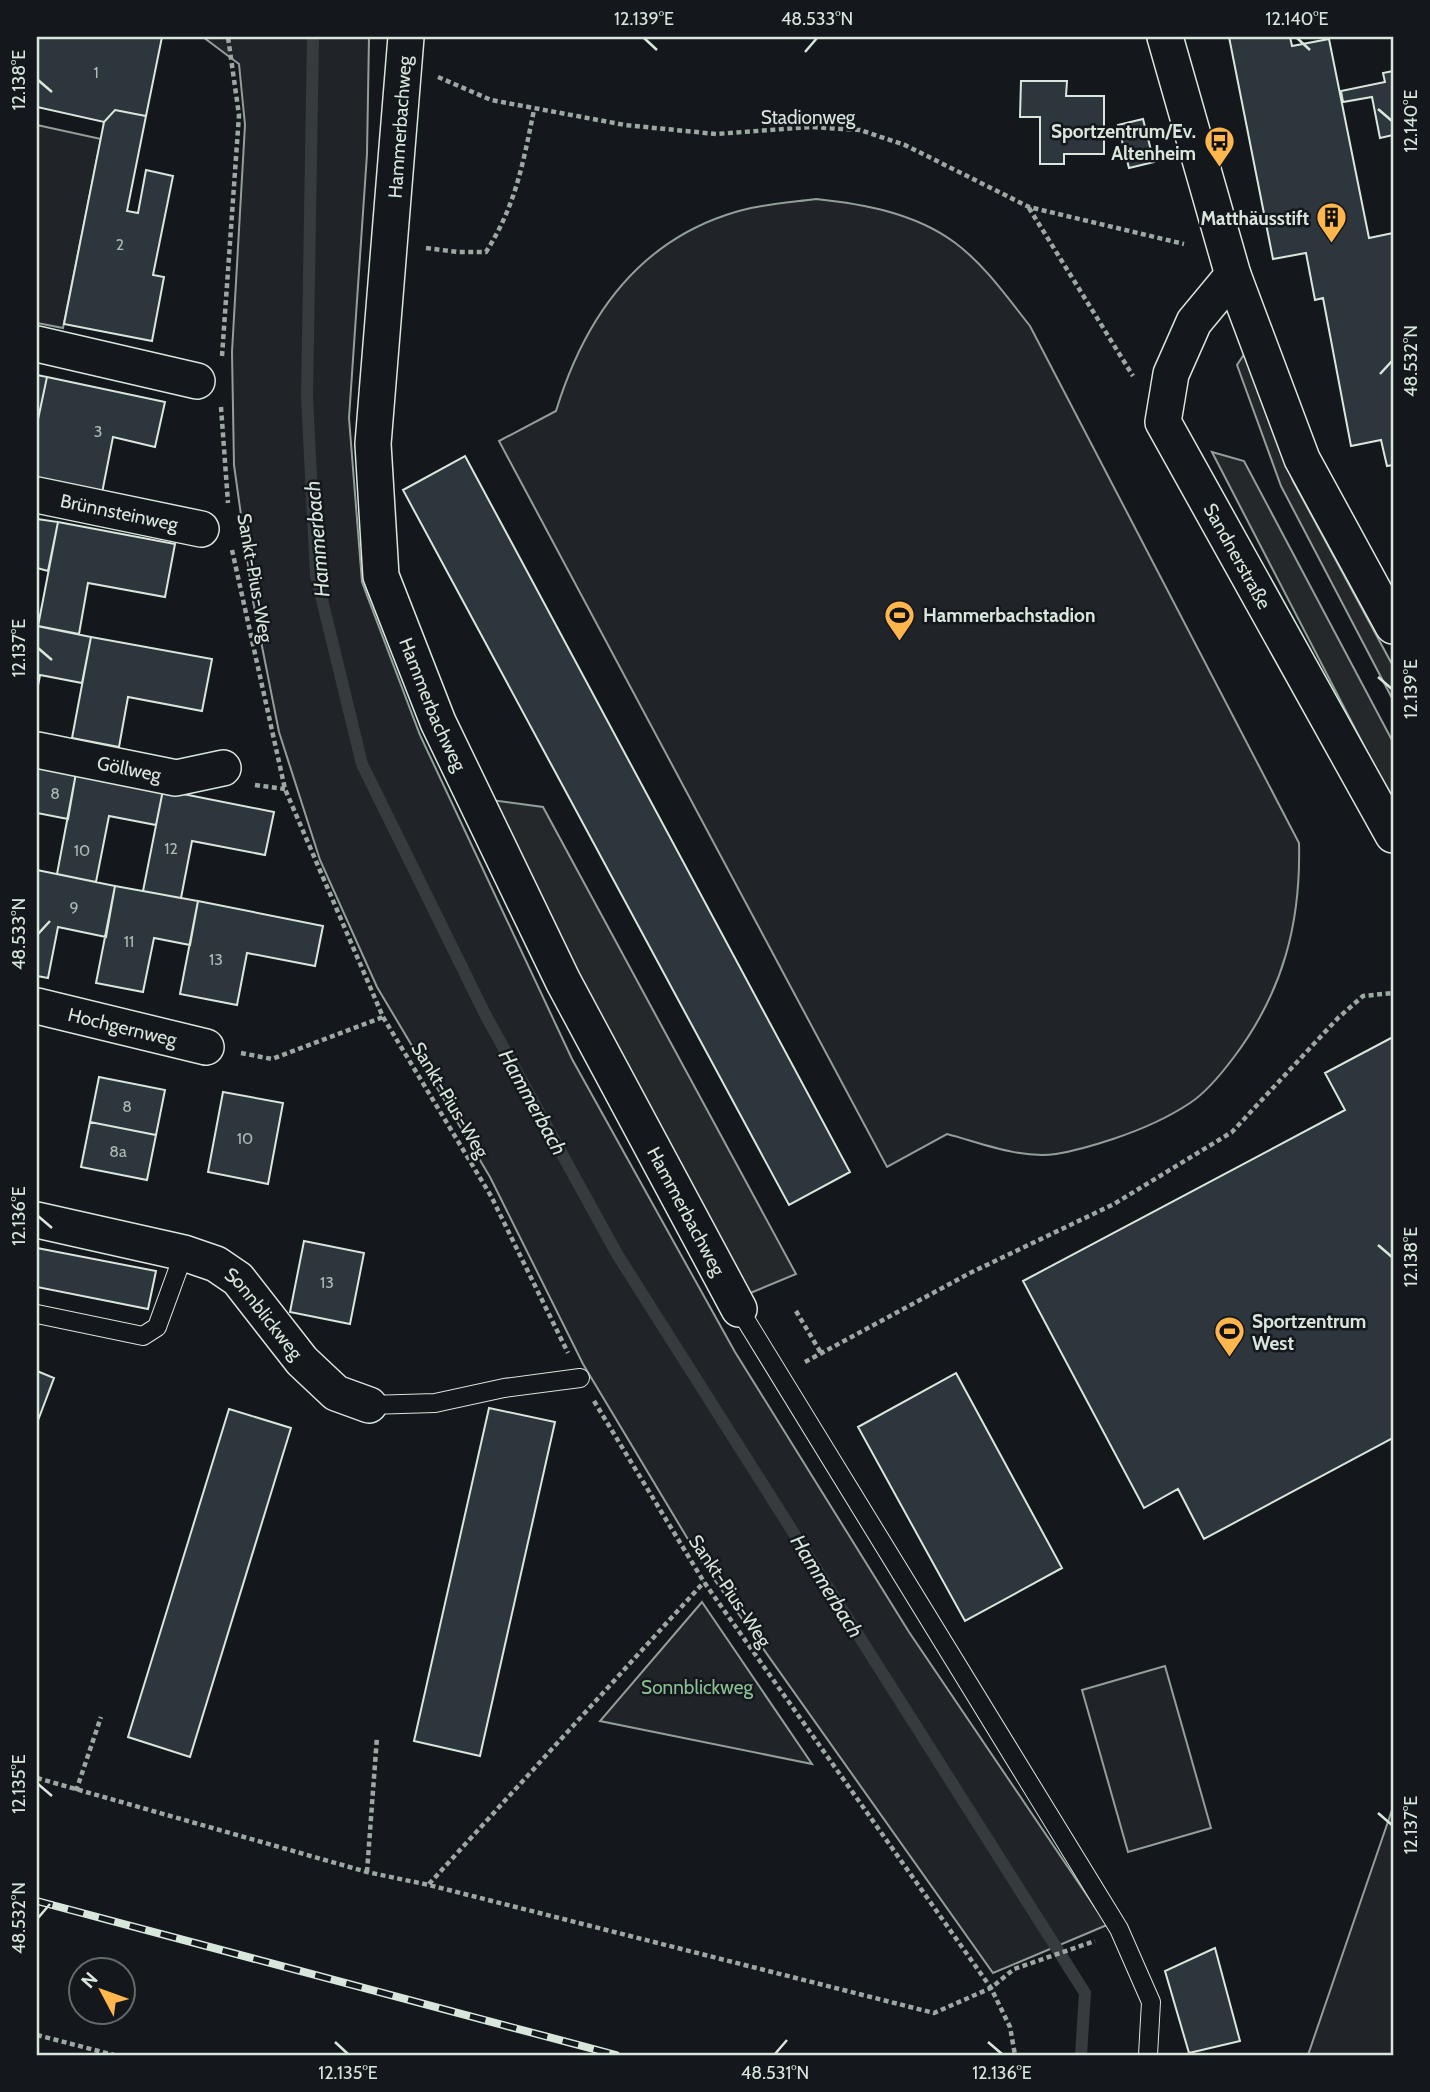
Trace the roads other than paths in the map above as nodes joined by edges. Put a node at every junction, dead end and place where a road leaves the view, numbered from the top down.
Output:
1 (1165, 37) edge
2 (407, 48) edge
3 (1233, 275) junction
4 (37, 344) edge
5 (213, 382) road end
6 (37, 495) edge
7 (220, 528) road end
8 (1393, 626) edge
9 (37, 750) edge
10 (223, 768) dead end
11 (1393, 835) edge
12 (37, 1006) edge
13 (206, 1046) road end
14 (37, 1220) edge
15 (184, 1253) junction
16 (739, 1309) joint
17 (37, 1314) edge
18 (580, 1378) road end
19 (369, 1405) joint
20 (1147, 2055) edge

1 - 3 street
2 - 16 street, Hammerbachweg
3 - 8 street
3 - 11 street, Sandnerstraße
4 - 5 street
6 - 7 street, Brünnsteinweg
9 - 10 street, Göllweg
12 - 13 street, Hochgernweg
14 - 15 street, Sonnblickweg
15 - 17 lane
15 - 19 street, Sonnblickweg
16 - 20 lane
18 - 19 lane, Sonnblickweg

